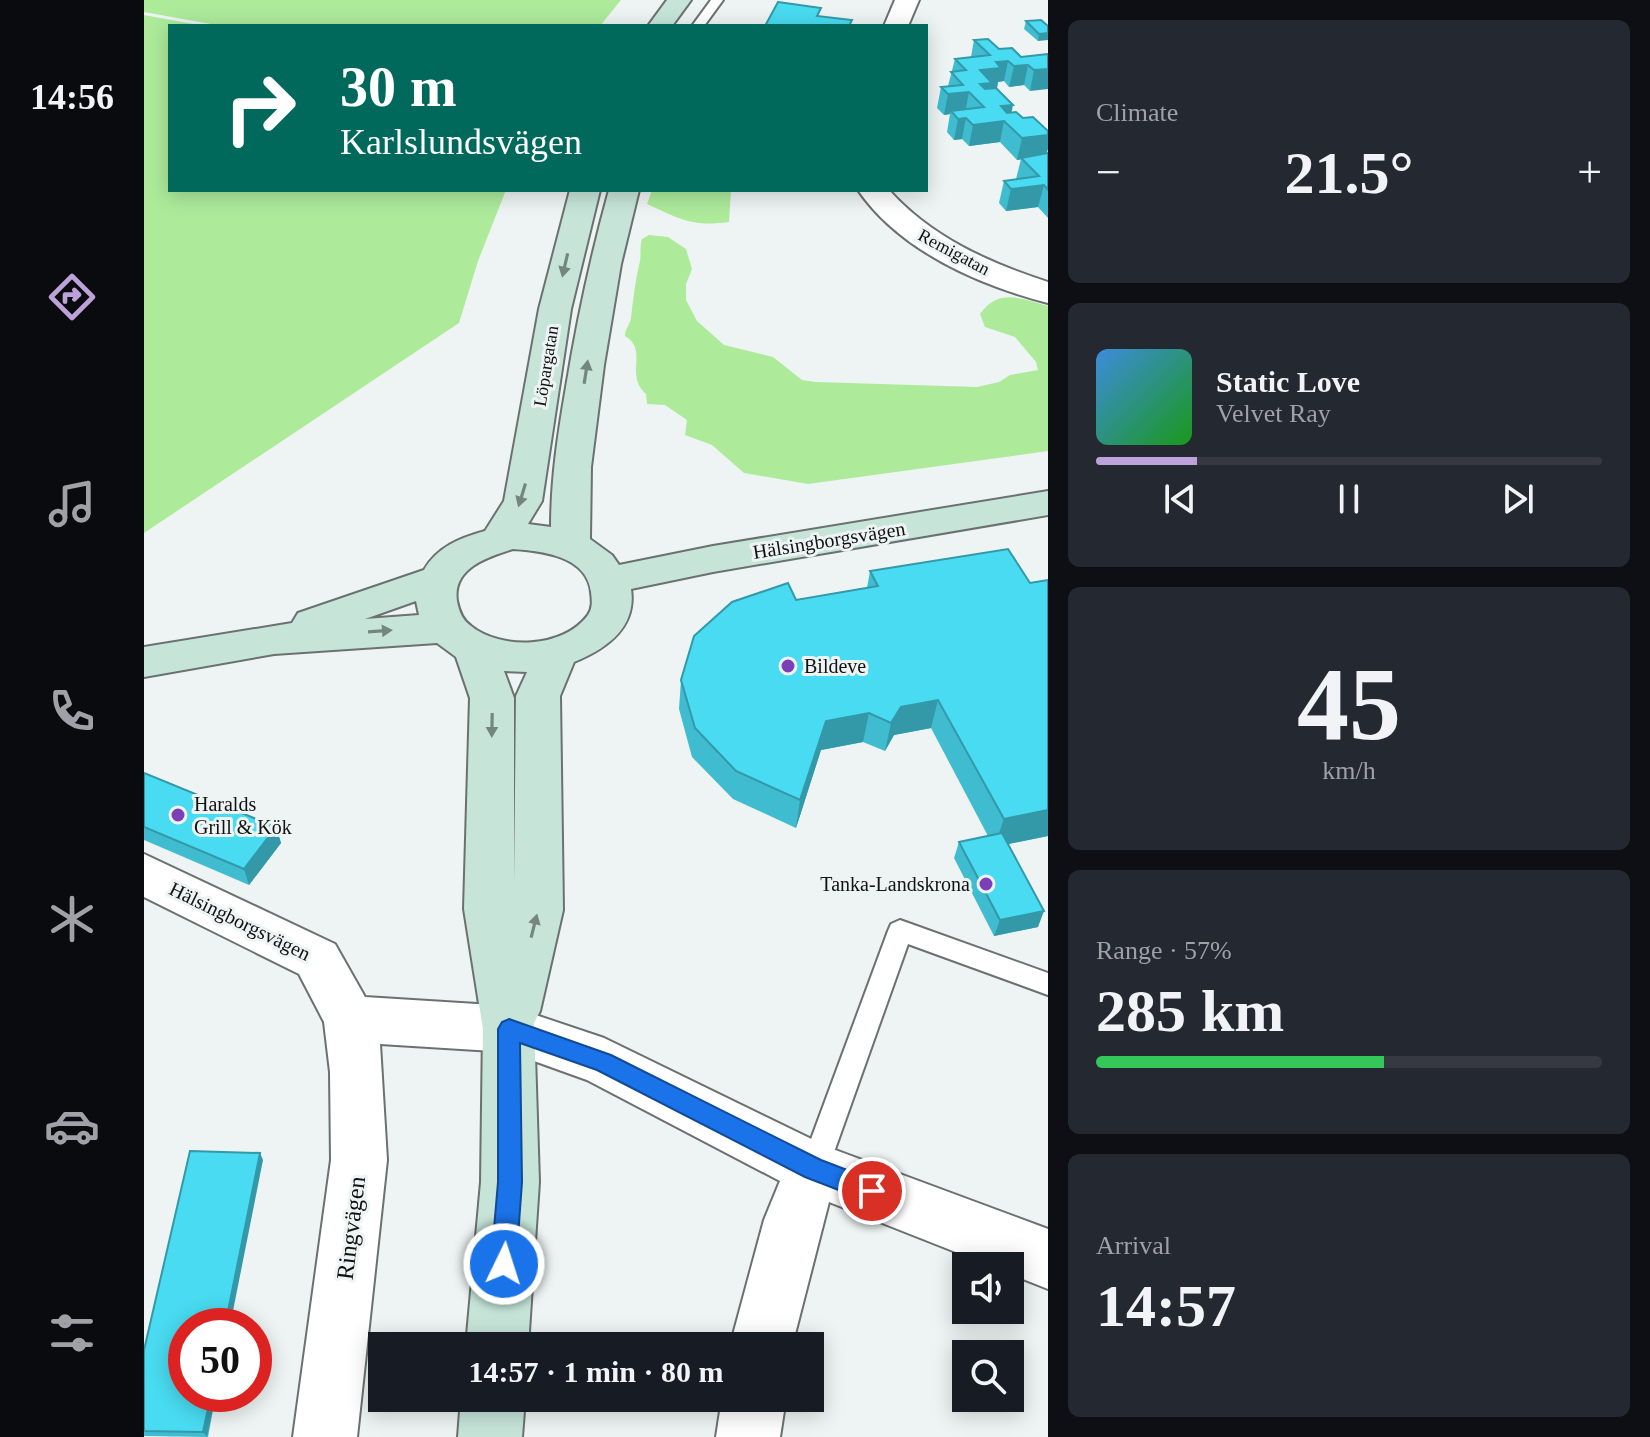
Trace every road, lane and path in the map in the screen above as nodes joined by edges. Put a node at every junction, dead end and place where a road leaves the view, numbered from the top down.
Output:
1 (679, 0) edge
2 (705, 0) edge
3 (717, 0) edge
4 (907, 0) edge
5 (670, 18) edge
6 (699, 24) edge
7 (897, 24) edge
8 (584, 192) edge
9 (623, 192) edge
10 (875, 192) edge
11 (1048, 293) edge
12 (1048, 503) edge
13 (500, 538) junction
14 (571, 544) junction
15 (438, 580) junction
16 (611, 580) junction
17 (274, 639) junction
18 (460, 639) junction
19 (557, 653) junction
20 (144, 662) edge
21 (144, 874) edge
22 (1048, 984) edge
23 (350, 1019) junction
24 (509, 1029) junction
25 (814, 1169) junction
26 (1048, 1259) edge
27 (498, 1332) edge
28 (763, 1332) edge
29 (492, 1412) edge
30 (752, 1412) edge
31 (325, 1437) edge
32 (490, 1437) edge
33 (748, 1437) edge

1 - 5 street
2 - 5 street
3 - 6 lane
4 - 7 street
8 -> 13 street, Löpargatan
14 -> 9 street, Löpargatan
10 - 11 street, Remigatan
12 - 16 street, Hälsingborgsvägen
13 - 14 street
13 - 15 street
14 - 16 street
15 - 17 street
15 - 18 street
16 - 19 street
17 -> 18 street
17 - 20 street
18 - 19 street
18 -> 24 street
24 -> 19 street
21 - 23 street, Hälsingborgsvägen
22 - 25 lane
23 - 24 street
23 - 31 street, Ringvägen
24 - 25 street
24 - 27 street
25 - 26 street
25 - 28 street
29 - 32 street
30 - 33 street

